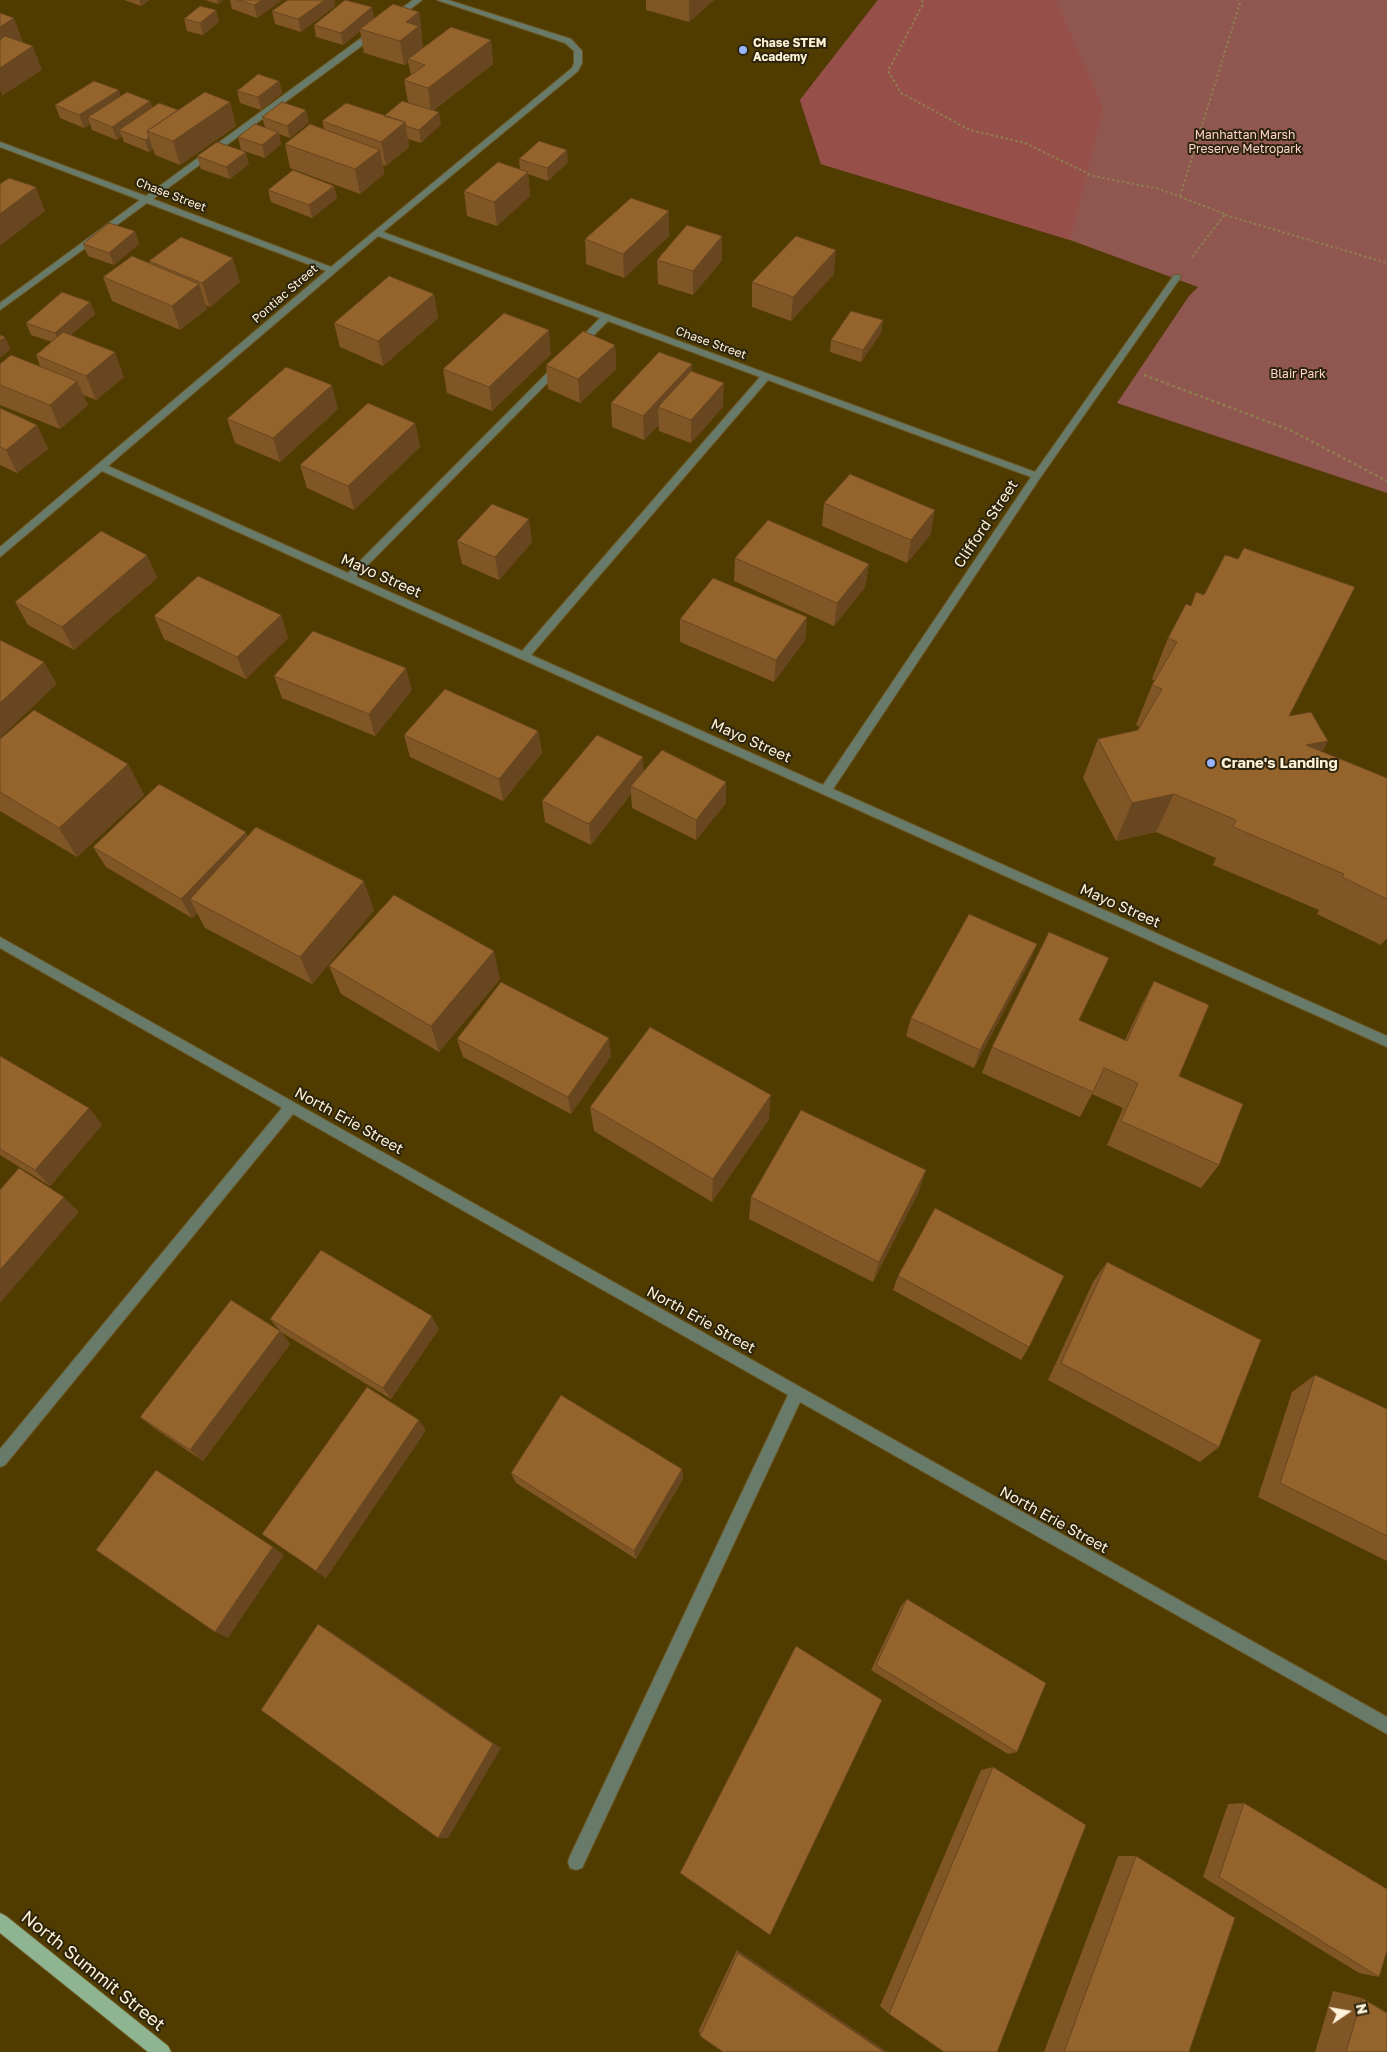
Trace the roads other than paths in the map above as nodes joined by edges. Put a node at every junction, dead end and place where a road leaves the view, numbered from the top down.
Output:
1 (418, 0) edge
2 (440, 0) edge
3 (389, 22) edge
4 (381, 28) edge
5 (0, 144) edge
6 (147, 200) junction
7 (377, 233) junction
8 (332, 270) junction
9 (1177, 277) road end
10 (0, 307) edge
11 (606, 318) junction
12 (766, 377) junction
13 (102, 467) junction
14 (1036, 476) junction
15 (0, 553) edge
16 (349, 578) junction
17 (524, 656) junction
18 (824, 791) junction
19 (0, 942) edge
20 (1387, 1042) edge
21 (291, 1107) junction
22 (797, 1393) junction
23 (0, 1460) edge
24 (1387, 1726) edge
25 (576, 1862) dead end
26 (0, 1922) edge
27 (162, 2052) edge

1 - 3 street
2 - 7 street, Pontiac Street
4 - 6 street
5 - 6 street, Chase Street
6 - 8 street, Chase Street
6 - 10 street
7 - 8 street, Pontiac Street
7 - 11 street, Chase Street
8 - 13 street, Pontiac Street
9 - 14 street, Clifford Street
11 - 12 street, Chase Street
11 - 16 street
12 - 14 street, Chase Street
12 - 17 street
13 - 15 street, Pontiac Street
13 - 16 street, Mayo Street
14 - 18 street, Clifford Street
16 - 17 street, Mayo Street
17 - 18 street, Mayo Street
18 - 20 street, Mayo Street
19 - 21 street, North Erie Street
21 - 22 street, North Erie Street
21 - 23 street
22 - 24 street, North Erie Street
22 - 25 street
26 - 27 main road, North Summit Street

